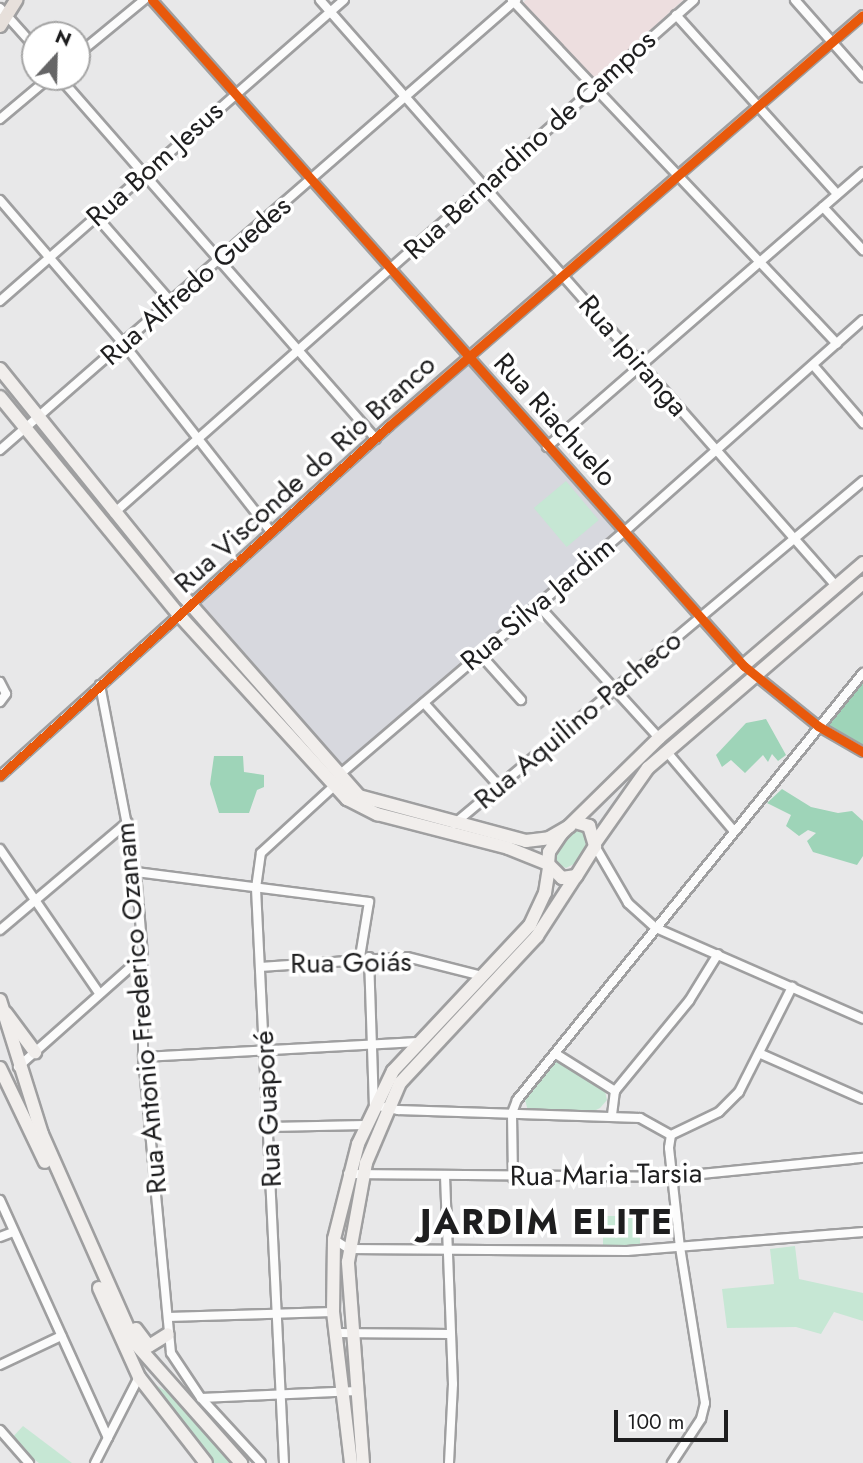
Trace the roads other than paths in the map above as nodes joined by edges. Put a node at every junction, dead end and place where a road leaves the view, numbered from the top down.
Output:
1 (16, 0) edge
2 (144, 0) edge
3 (152, 0) edge
4 (320, 0) edge
5 (344, 0) edge
6 (694, 0) edge
7 (795, 0) edge
8 (514, 1) edge
9 (4, 11) edge
10 (330, 12) junction
11 (676, 15) junction
12 (863, 15) edge
13 (0, 26) edge
14 (21, 31) edge
15 (832, 42) junction
16 (91, 44) edge
17 (863, 77) edge
18 (595, 90) junction
19 (33, 91) edge
20 (72, 91) edge
21 (234, 93) junction
22 (403, 99) junction
23 (756, 107) junction
24 (0, 119) edge
25 (145, 172) junction
26 (863, 172) edge
27 (676, 177) junction
28 (310, 183) junction
29 (484, 186) junction
30 (837, 194) junction
31 (0, 200) edge
32 (823, 207) junction
33 (96, 216) junction
34 (863, 250) edge
35 (49, 260) junction
36 (221, 260) junction
37 (761, 263) junction
38 (391, 268) junction
39 (564, 279) junction
40 (0, 301) edge
41 (172, 302) junction
42 (863, 320) edge
43 (123, 343) junction
44 (837, 344) junction
45 (297, 349) junction
46 (469, 359) junction
47 (642, 365) junction
48 (813, 365) junction
49 (0, 369) edge
50 (0, 397) edge
51 (40, 417) junction
52 (863, 423) edge
53 (25, 429) junction
54 (376, 439) junction
55 (198, 441) junction
56 (547, 447) junction
57 (0, 450) edge
58 (715, 452) junction
59 (863, 481) edge
60 (114, 513) junction
61 (625, 531) junction
62 (271, 532) junction
63 (792, 541) junction
64 (863, 563) edge
65 (835, 586) junction
66 (860, 591) edge
67 (191, 605) junction
68 (538, 606) junction
69 (180, 615) junction
70 (701, 617) junction
71 (480, 653) junction
72 (744, 666) junction
73 (863, 673) edge
74 (755, 676) junction
75 (2, 684) edge
76 (100, 685) junction
77 (612, 688) junction
78 (521, 700) dead end
79 (0, 702) edge
80 (424, 703) junction
81 (818, 726) junction
82 (659, 738) junction
83 (666, 751) junction
84 (863, 751) edge
85 (0, 776) edge
86 (336, 781) junction
87 (498, 785) junction
88 (128, 821) junction
89 (454, 824) junction
90 (573, 824) junction
91 (733, 830) junction
92 (595, 844) junction
93 (0, 849) edge
94 (548, 866) junction
95 (136, 872) junction
96 (576, 876) junction
97 (256, 888) junction
98 (36, 901) junction
99 (656, 928) junction
100 (0, 930) edge
101 (718, 954) junction
102 (143, 956) junction
103 (365, 957) junction
104 (260, 967) junction
105 (482, 976) junction
106 (792, 987) junction
107 (99, 993) junction
108 (1, 1004) edge
109 (863, 1019) edge
110 (419, 1042) junction
111 (375, 1043) junction
112 (265, 1050) junction
113 (35, 1052) junction
114 (556, 1054) junction
115 (761, 1054) junction
116 (143, 1057) junction
117 (18, 1067) junction
118 (1, 1077) edge
119 (381, 1077) junction
120 (400, 1083) junction
121 (615, 1091) junction
122 (863, 1099) edge
123 (374, 1105) junction
124 (388, 1109) junction
125 (512, 1113) junction
126 (612, 1115) junction
127 (365, 1125) junction
128 (270, 1127) junction
129 (671, 1135) junction
130 (863, 1158) edge
131 (348, 1174) junction
132 (362, 1176) junction
133 (445, 1176) junction
134 (671, 1177) junction
135 (513, 1178) junction
136 (0, 1199) edge
137 (13, 1232) junction
138 (863, 1232) edge
139 (0, 1237) edge
140 (334, 1238) junction
141 (680, 1247) junction
142 (349, 1249) junction
143 (450, 1250) junction
144 (112, 1296) junction
145 (333, 1311) junction
146 (277, 1312) junction
147 (168, 1317) junction
148 (335, 1333) junction
149 (352, 1333) junction
150 (168, 1334) junction
151 (450, 1334) junction
152 (61, 1336) junction
153 (0, 1364) edge
154 (139, 1377) junction
155 (164, 1381) junction
156 (342, 1390) junction
157 (357, 1391) junction
158 (281, 1395) junction
159 (201, 1398) junction
160 (0, 1430) edge
161 (108, 1438) junction
162 (219, 1439) junction
163 (29, 1463) edge
164 (95, 1463) edge
165 (206, 1463) edge
166 (242, 1463) edge
167 (251, 1463) edge
168 (261, 1463) edge
169 (284, 1463) edge
170 (351, 1463) edge
171 (363, 1463) edge
172 (449, 1463) edge
173 (672, 1463) edge

1 - 9 main road
2 - 16 street
3 - 21 street, Rua Riachuelo
4 - 10 street, Rua Ipiranga
5 - 10 street, Rua Bom Jesus
6 - 11 street, Rua Bernardino de Campos
7 - 15 street
8 - 18 street
8 - 22 street, Rua Alfredo Guedes
9 - 13 main road
9 - 14 street
10 - 21 street, Rua Bom Jesus
10 - 22 street, Rua Ipiranga
11 - 18 street, Rua Bernardino de Campos
11 - 23 street
12 - 15 street, Rua Visconde do Rio Branco
15 - 17 street
15 - 23 street, Rua Visconde do Rio Branco
18 - 27 street
18 - 29 street, Rua Bernardino de Campos
19 - 24 street
20 - 25 street
21 - 25 street, Rua Bom Jesus
21 - 28 street, Rua Riachuelo
22 - 28 street, Rua Alfredo Guedes
22 - 29 street, Rua Ipiranga
23 - 27 street, Rua Visconde do Rio Branco
23 - 30 street
25 - 33 street, Rua Bom Jesus
25 - 36 street
26 - 30 street
27 - 37 street
27 - 39 street, Rua Visconde do Rio Branco
28 - 36 street, Rua Alfredo Guedes
28 - 38 street, Rua Riachuelo
29 - 38 street, Rua Bernardino de Campos
29 - 39 street, Rua Ipiranga
30 - 32 street
31 - 35 street
32 - 34 street
32 - 37 street
33 - 35 street, Rua Bom Jesus
33 - 41 street
35 - 40 street, Rua Bom Jesus
35 - 43 street
36 - 41 street, Rua Alfredo Guedes
36 - 45 street
37 - 44 street
37 - 47 street
38 - 45 street, Rua Bernardino de Campos
38 - 46 street, Rua Riachuelo
39 - 46 street, Rua Visconde do Rio Branco
39 - 47 street, Rua Ipiranga
41 - 43 street, Rua Alfredo Guedes
42 - 44 street, Rua Silva Jardim
43 - 51 street, Rua Alfredo Guedes
43 - 55 street
44 - 48 street, Rua Silva Jardim
45 - 54 street
45 - 55 street, Rua Bernardino de Campos
46 - 54 street, Rua Visconde do Rio Branco
46 - 56 street, Rua Riachuelo
47 - 56 street
47 - 58 street, Rua Ipiranga
48 - 52 street
48 - 58 street, Rua Silva Jardim
49 - 51 main road
50 - 53 main road
51 - 53 street, Rua Alfredo Guedes
51 - 60 main road
53 - 57 street, Rua Alfredo Guedes
53 - 69 main road
54 - 62 street, Rua Visconde do Rio Branco
55 - 60 street, Rua Bernardino de Campos
55 - 62 street
56 - 61 street, Rua Riachuelo
58 - 61 street, Rua Silva Jardim
58 - 63 street, Rua Ipiranga
59 - 63 street, Rua Aquilino Pacheco
60 - 67 main road
61 - 68 street, Rua Silva Jardim
61 - 70 street, Rua Riachuelo
62 - 67 street, Rua Visconde do Rio Branco
63 - 65 street, Rua Ipiranga
63 - 70 street, Rua Aquilino Pacheco
64 - 65 main road
65 - 72 main road
66 - 74 main road
67 - 69 street, Rua Visconde do Rio Branco
67 - 86 main road
68 - 71 street, Rua Silva Jardim
68 - 77 street
69 - 76 street, Rua Visconde do Rio Branco
69 - 86 main road
70 - 72 street, Rua Riachuelo
70 - 77 street, Rua Aquilino Pacheco
71 - 78 street
71 - 80 street, Rua Silva Jardim
72 - 74 street, Rua Riachuelo
72 - 82 main road
73 - 81 street
74 - 81 street, Rua Riachuelo
74 - 83 main road
75 - 79 street
76 - 85 street, Rua Visconde do Rio Branco
76 - 88 street, Rua Antonio Frederico Ozanam
77 - 82 street
77 - 87 street, Rua Aquilino Pacheco
80 - 86 street, Rua Silva Jardim
80 - 87 street
81 - 84 street, Rua Riachuelo
81 - 91 street
82 - 90 main road
83 - 91 street
83 - 92 main road
86 - 89 main road
86 - 94 main road
86 - 97 street, Rua Guaporé
87 - 89 street, Rua Aquilino Pacheco
88 - 95 street, Rua Antonio Frederico Ozanam
88 - 98 street
89 - 90 main road
90 - 92 main road
90 - 94 main road
91 - 99 street
92 - 96 main road
92 - 99 street
93 - 98 street
94 - 96 main road
94 - 105 main road
95 - 97 street
95 - 102 street, Rua Antonio Frederico Ozanam
96 - 120 main road
97 - 103 street
97 - 104 street, Rua Guaporé
98 - 100 street
98 - 107 street
99 - 101 street
99 - 114 street
101 - 106 street
101 - 121 street
102 - 107 street
102 - 116 street, Rua Antonio Frederico Ozanam
103 - 104 street, Rua Goiás
103 - 105 street, Rua Goiás
103 - 111 street
104 - 112 street, Rua Guaporé
105 - 110 main road
106 - 109 street
106 - 115 street
107 - 113 street
108 - 113 main road
108 - 117 main road
110 - 111 street
110 - 119 main road
111 - 112 street
111 - 119 street
112 - 116 street
112 - 128 street, Rua Guaporé
113 - 117 street
114 - 121 street
114 - 125 street
115 - 122 street
115 - 129 street
116 - 147 street, Rua Antonio Frederico Ozanam
117 - 118 main road
117 - 144 main road
118 - 154 main road
119 - 120 street
119 - 123 main road
120 - 124 main road
121 - 126 street
123 - 124 street
123 - 127 main road
124 - 125 street
124 - 132 main road
125 - 126 street
125 - 135 street
126 - 129 street
127 - 128 street
127 - 131 main road
127 - 132 main road
128 - 146 street, Rua Guaporé
129 - 134 street
130 - 134 street, Rua Maria Tarsia
131 - 132 street, Rua Maria Tarsia
131 - 140 main road
132 - 133 street, Rua Maria Tarsia
132 - 142 main road
133 - 135 street, Rua Maria Tarsia
133 - 143 street
134 - 135 street, Rua Maria Tarsia
134 - 141 street
136 - 137 street
137 - 139 street
137 - 152 street
138 - 141 street
140 - 142 street
140 - 145 main road
141 - 143 street
141 - 173 street
142 - 143 street
142 - 149 main road
143 - 151 street
144 - 150 main road
144 - 155 main road
145 - 146 street
145 - 148 main road
146 - 147 street
146 - 158 street, Rua Guaporé
147 - 150 street, Rua Antonio Frederico Ozanam
148 - 149 street
148 - 156 main road
149 - 151 street
149 - 157 main road
150 - 155 main road
150 - 159 street, Rua Antonio Frederico Ozanam
151 - 172 street
152 - 153 street
152 - 161 street
154 - 155 main road
154 - 161 street
154 - 165 main road
155 - 162 main road
156 - 157 street
156 - 158 street
156 - 170 main road
157 - 171 main road
158 - 159 street
158 - 169 street, Rua Guaporé
159 - 168 street, Rua Antonio Frederico Ozanam
160 - 163 street
161 - 164 street
162 - 166 main road
162 - 167 main road

